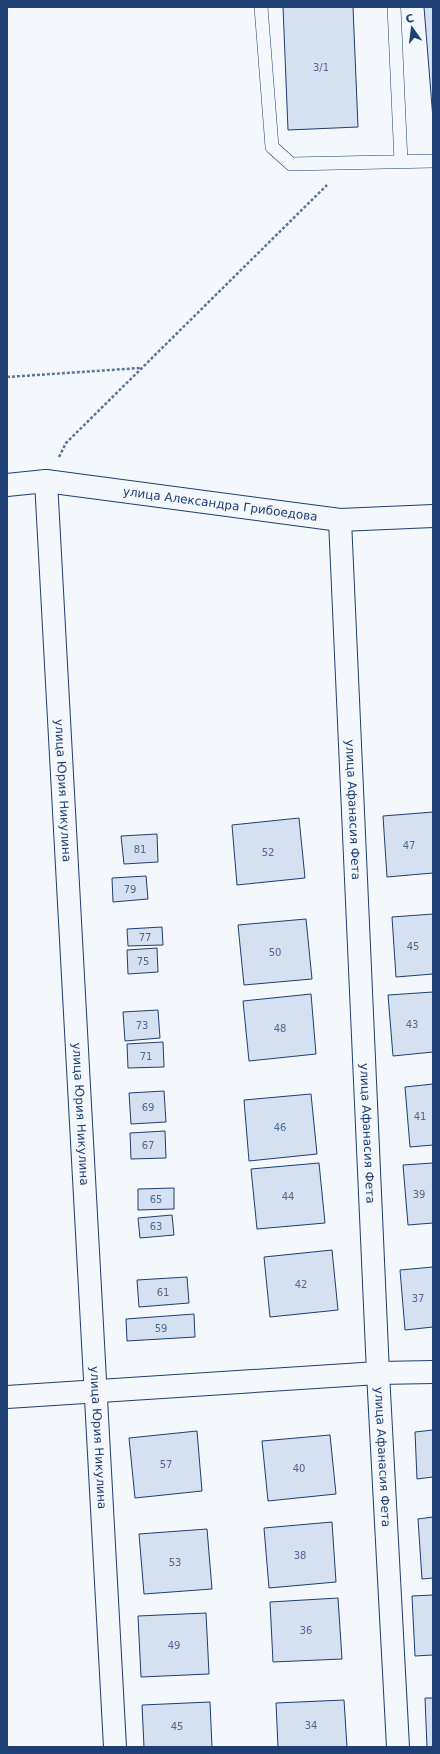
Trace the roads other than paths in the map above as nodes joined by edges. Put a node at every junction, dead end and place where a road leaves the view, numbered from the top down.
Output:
1 (261, 7) edge
2 (394, 7) edge
3 (433, 161) edge
4 (401, 162) junction
5 (46, 481) junction
6 (7, 485) edge
7 (433, 516) edge
8 (340, 520) junction
9 (433, 1372) edge
10 (378, 1374) junction
11 (97, 1391) junction
12 (7, 1397) edge
13 (115, 1747) edge
14 (398, 1747) edge

1 - 4 lane
2 - 4 lane
3 - 4 lane
5 - 6 street, улица Александра Грибоедова
5 - 8 street, улица Александра Грибоедова
5 - 11 street, улица Юрия Никулина
7 - 8 street, улица Александра Грибоедова
8 - 10 street, улица Афанасия Фета
9 - 10 street
10 - 11 street
10 - 14 street, улица Афанасия Фета
11 - 12 street
11 - 13 street, улица Юрия Никулина

